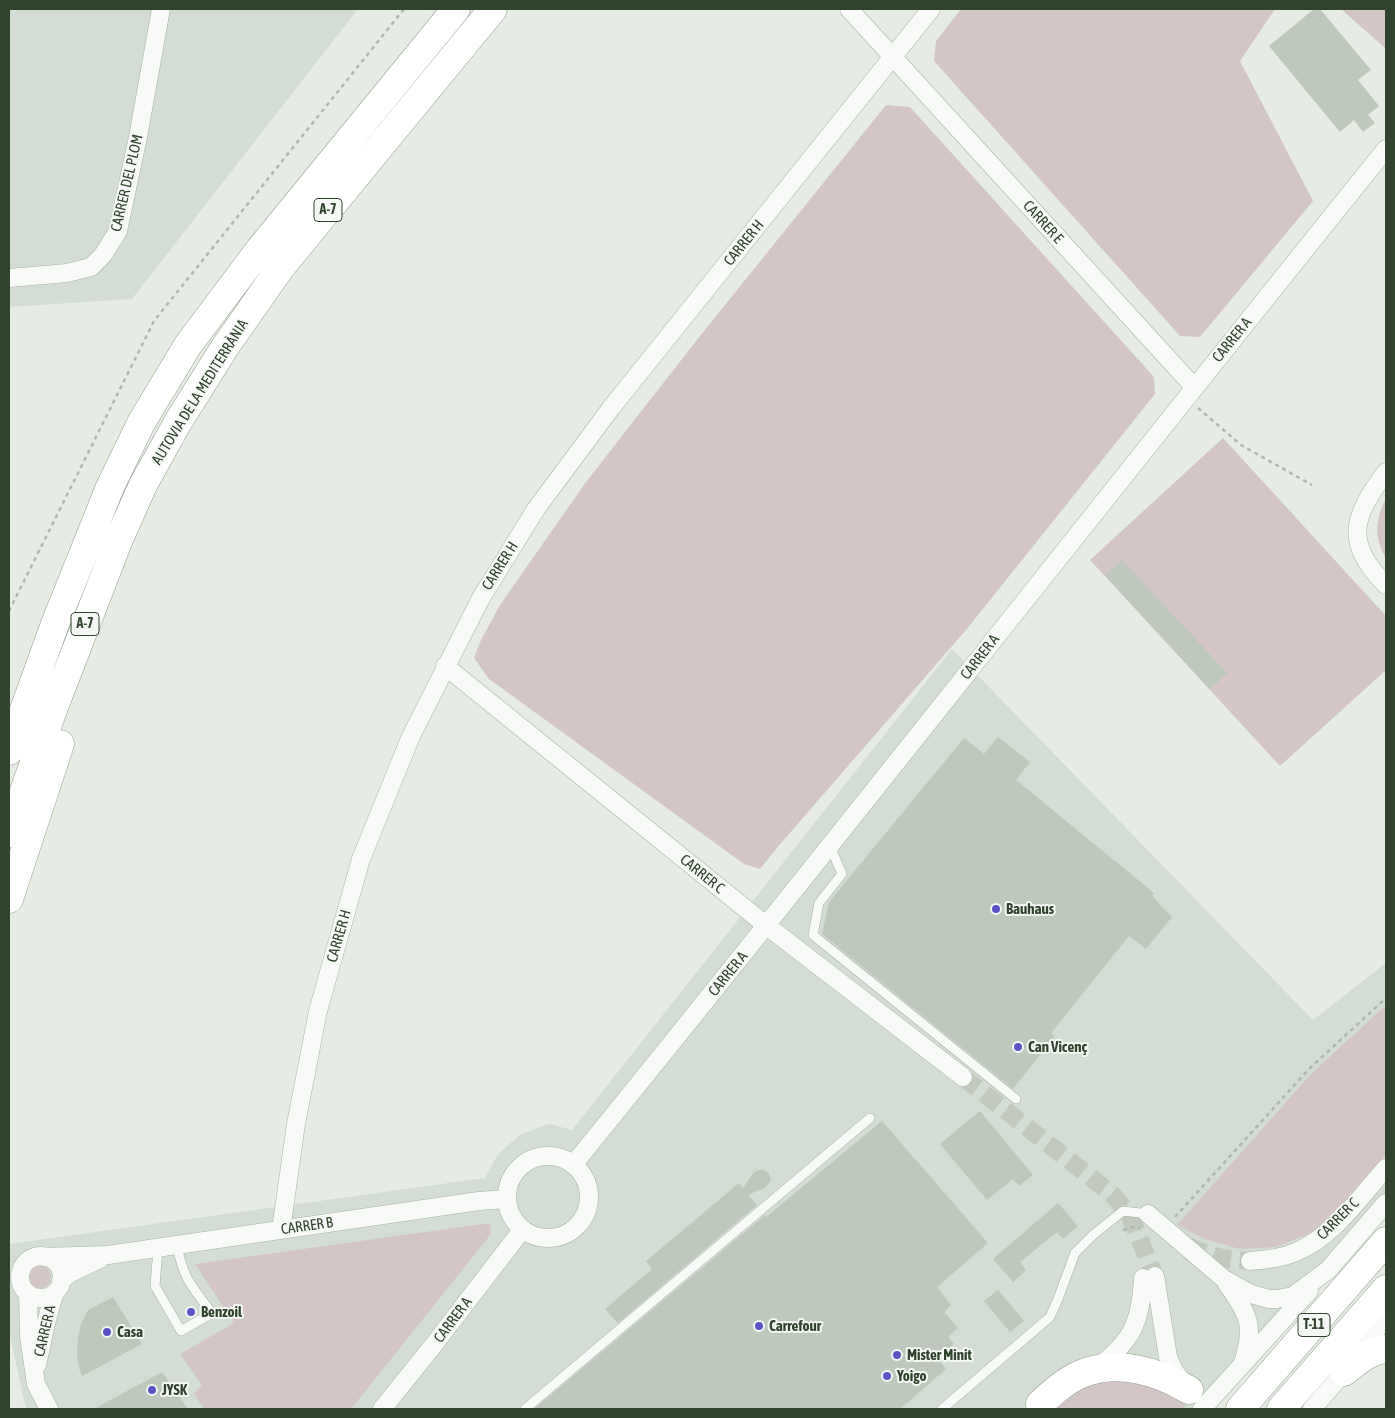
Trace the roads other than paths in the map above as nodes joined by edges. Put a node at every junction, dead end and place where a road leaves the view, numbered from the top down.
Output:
1 (161, 9) edge
2 (456, 9) edge
3 (493, 9) edge
4 (849, 9) edge
5 (931, 9) edge
6 (893, 57) junction
7 (1386, 149) edge
8 (9, 278) edge
9 (1190, 392) junction
10 (178, 422) junction
11 (1386, 472) edge
12 (110, 487) junction
13 (1386, 585) edge
14 (446, 666) junction
15 (9, 709) edge
16 (9, 751) edge
17 (9, 833) edge
18 (830, 846) junction
19 (9, 899) edge
20 (767, 926) junction
21 (963, 1077) tunnel mouth
22 (1016, 1099) dead end
23 (870, 1118) dead end
24 (573, 1165) junction
25 (1386, 1168) edge
26 (506, 1199) junction
27 (1386, 1203) edge
28 (1148, 1214) joint
29 (281, 1230) junction
30 (522, 1230) junction
31 (1386, 1241) edge
32 (177, 1245) junction
33 (158, 1248) junction
34 (108, 1255) junction
35 (35, 1260) junction
36 (1250, 1261) tunnel mouth
37 (9, 1265) edge
38 (1328, 1270) junction
39 (1224, 1279) junction
40 (19, 1286) edge
41 (58, 1287) junction
42 (1386, 1289) edge
43 (1386, 1318) edge
44 (1134, 1328) junction
45 (1386, 1349) edge
46 (1242, 1366) junction
47 (35, 1370) junction
48 (1092, 1370) junction
49 (1137, 1370) junction
50 (1344, 1372) junction
51 (1195, 1400) edge
52 (1040, 1404) dead end
53 (49, 1409) edge
54 (382, 1409) edge
55 (524, 1409) edge
56 (942, 1409) edge
57 (1240, 1409) edge
58 (1280, 1409) edge
59 (1312, 1409) edge

1 - 8 street, CARRER DEL PLOM
2 - 12 highway, AUTOVIA DE LA MEDITERRÀNIA / A-7
3 - 10 highway, AUTOVIA DE LA MEDITERRÀNIA / A-7
4 - 6 street, CARRER E
5 - 6 street, CARRER H
6 - 9 street, CARRER E
6 - 14 street, CARRER H
7 - 9 street, CARRER A
9 - 18 street, CARRER A
10 - 17 highway, AUTOVIA DE LA MEDITERRÀNIA / A-7
10 - 19 highway
11 - 13 street
12 - 15 highway
12 - 16 highway, AUTOVIA DE LA MEDITERRÀNIA / A-7
14 - 20 street, CARRER C
14 - 29 street, CARRER H
18 - 20 street, CARRER A
18 - 22 lane
20 - 21 street, CARRER C
20 - 24 street, CARRER A
23 - 55 lane
24 - 26 street
24 - 30 street
25 - 36 street, CARRER C
26 - 29 street, CARRER B
26 - 30 street
27 - 38 street
28 - 39 street
28 - 56 lane
29 - 32 street, CARRER B
30 - 54 street, CARRER A
31 - 57 highway, T-11
32 - 33 street, CARRER B
32 - 33 lane
33 - 34 street, CARRER B
34 - 35 street, CARRER B
34 - 41 street, CARRER B
35 - 37 street, CARRER B
35 - 40 street, CARRER A
35 - 41 street
38 - 39 street
38 - 46 street
39 - 46 street
40 - 41 street
40 - 47 street, CARRER A
41 - 47 street, CARRER A
42 - 58 highway, T-11
43 - 50 street
44 - 48 street
44 - 49 street
44 - 51 street
45 - 50 highway
46 - 51 street
47 - 53 street, CARRER A
48 - 49 highway
48 - 52 highway
49 - 51 highway
50 - 59 street

